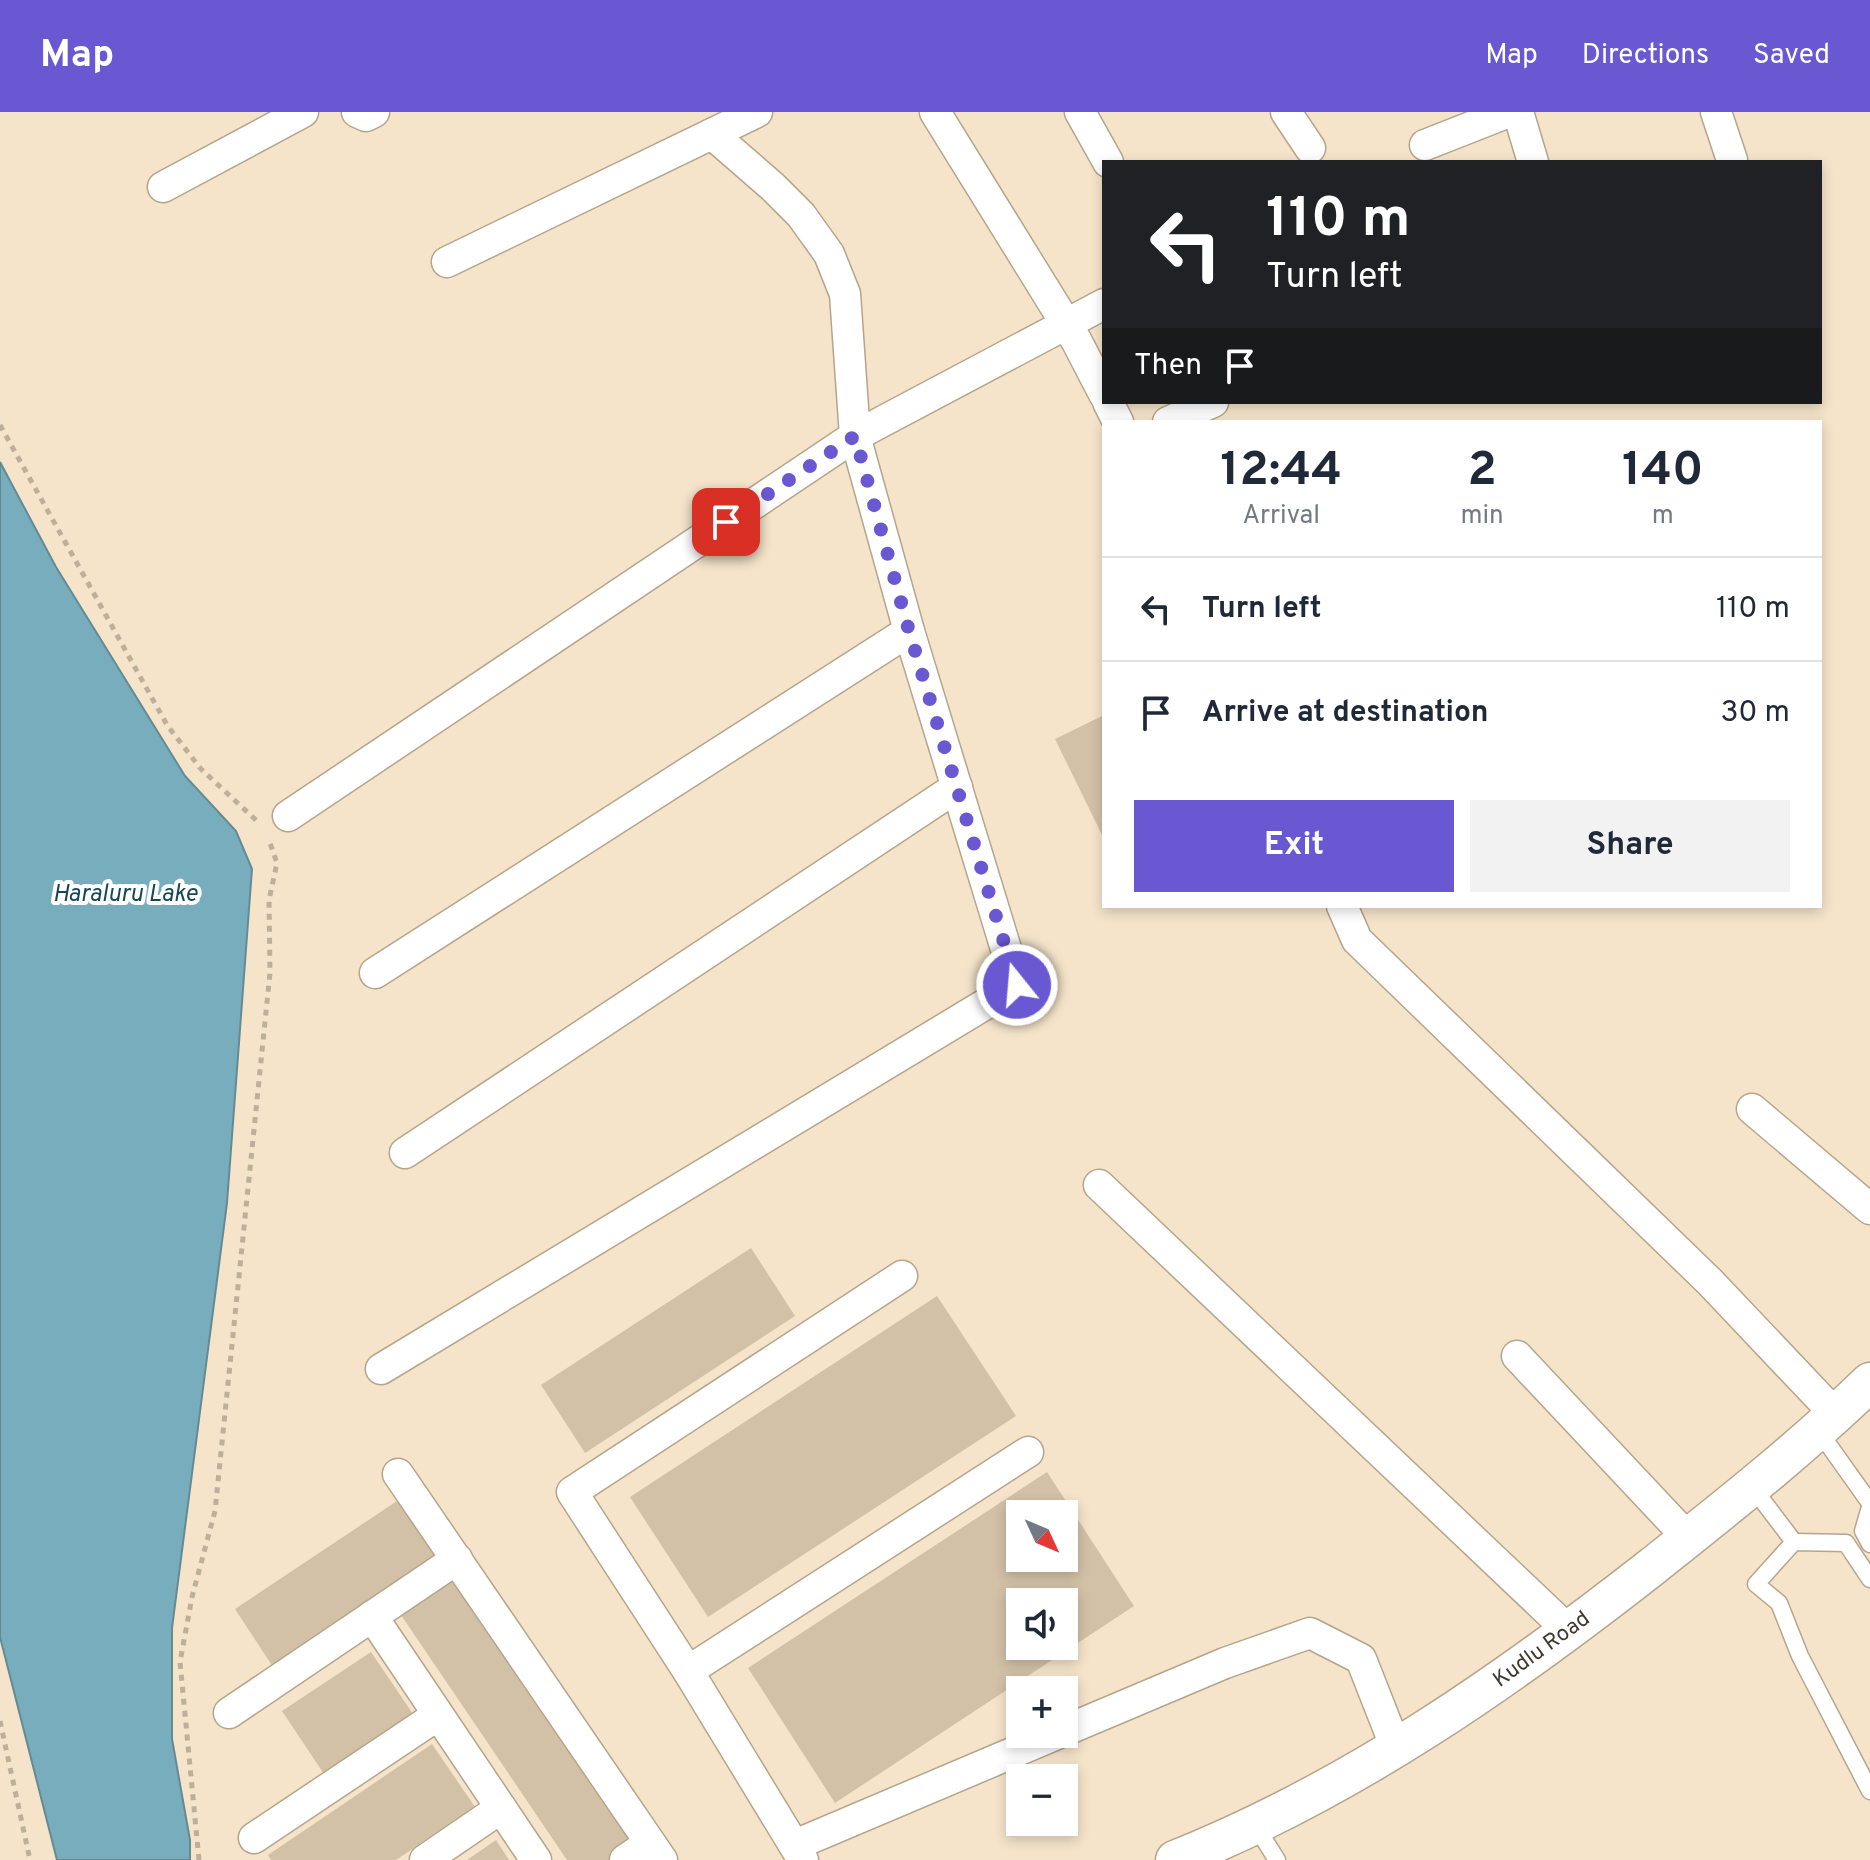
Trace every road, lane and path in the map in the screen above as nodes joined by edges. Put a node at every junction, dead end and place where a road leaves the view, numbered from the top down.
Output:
1 (303, 112) edge
2 (357, 112) edge
3 (374, 112) edge
4 (757, 112) edge
5 (935, 112) edge
6 (1080, 112) edge
7 (1286, 112) edge
8 (1509, 112) edge
9 (1518, 112) edge
10 (1716, 112) edge
11 (712, 134) junction
12 (1425, 145) dead end
13 (1310, 148) dead end
14 (1107, 160) edge
15 (1532, 160) edge
16 (1732, 160) dead end
17 (163, 187) dead end
18 (447, 262) dead end
19 (1102, 305) edge
20 (1064, 324) junction
21 (1102, 390) edge
22 (1208, 404) edge
23 (1172, 420) edge
24 (0, 425) edge
25 (855, 436) junction
26 (909, 631) junction
27 (957, 787) junction
28 (288, 816) dead end
29 (1343, 908) edge
30 (375, 973) dead end
31 (1752, 1109) dead end
32 (405, 1153) dead end
33 (1099, 1185) dead end
34 (1870, 1209) edge
35 (902, 1276) dead end
36 (1517, 1356) dead end
37 (381, 1369) dead end
38 (1870, 1382) edge
39 (1826, 1422) junction
40 (1028, 1452) dead end
41 (398, 1474) dead end
42 (1753, 1488) junction
43 (1870, 1505) edge
44 (1688, 1538) junction
45 (1794, 1542) junction
46 (1870, 1544) edge
47 (457, 1559) junction
48 (1870, 1579) edge
49 (372, 1616) junction
50 (1569, 1631) junction
51 (688, 1671) junction
52 (229, 1713) dead end
53 (438, 1715) junction
54 (0, 1721) edge
55 (1078, 1725) edge
56 (1026, 1748) edge
57 (1396, 1748) junction
58 (1870, 1791) edge
59 (501, 1808) junction
60 (1255, 1825) junction
61 (254, 1838) dead end
62 (656, 1851) edge
63 (799, 1852) edge
64 (30, 1860) edge
65 (199, 1860) edge
66 (425, 1860) edge
67 (536, 1860) edge
68 (625, 1860) edge
69 (1175, 1860) edge
70 (1277, 1860) edge

1 - 17 street
2 - 3 street
4 - 11 street
5 - 20 street
6 - 14 street
7 - 13 street
8 - 12 street
9 - 15 street
10 - 16 street
11 - 18 street
11 - 25 street
19 - 20 street
20 - 21 street
20 - 25 street
22 - 23 street
24 - 65 path
25 - 26 street
25 - 28 street
26 - 27 street
26 - 30 street
27 - 32 street
27 - 37 street
29 - 39 street
31 - 34 street
33 - 50 street
35 - 51 street
36 - 44 street
38 - 39 street, Kudlu Road
39 - 42 street, Kudlu Road
39 - 43 lane
40 - 51 street
41 - 47 street
42 - 44 street, Kudlu Road
42 - 45 lane
43 - 46 lane
44 - 50 street, Kudlu Road
45 - 48 lane
45 - 58 lane
47 - 49 street
47 - 62 street
49 - 52 street
49 - 53 street
50 - 57 street, Kudlu Road
51 - 63 street
53 - 59 street
53 - 61 street
54 - 64 path
55 - 57 street
56 - 63 street
57 - 60 street, Kudlu Road
59 - 66 street
59 - 67 street
60 - 69 street, Kudlu Road
60 - 70 lane
62 - 68 street

